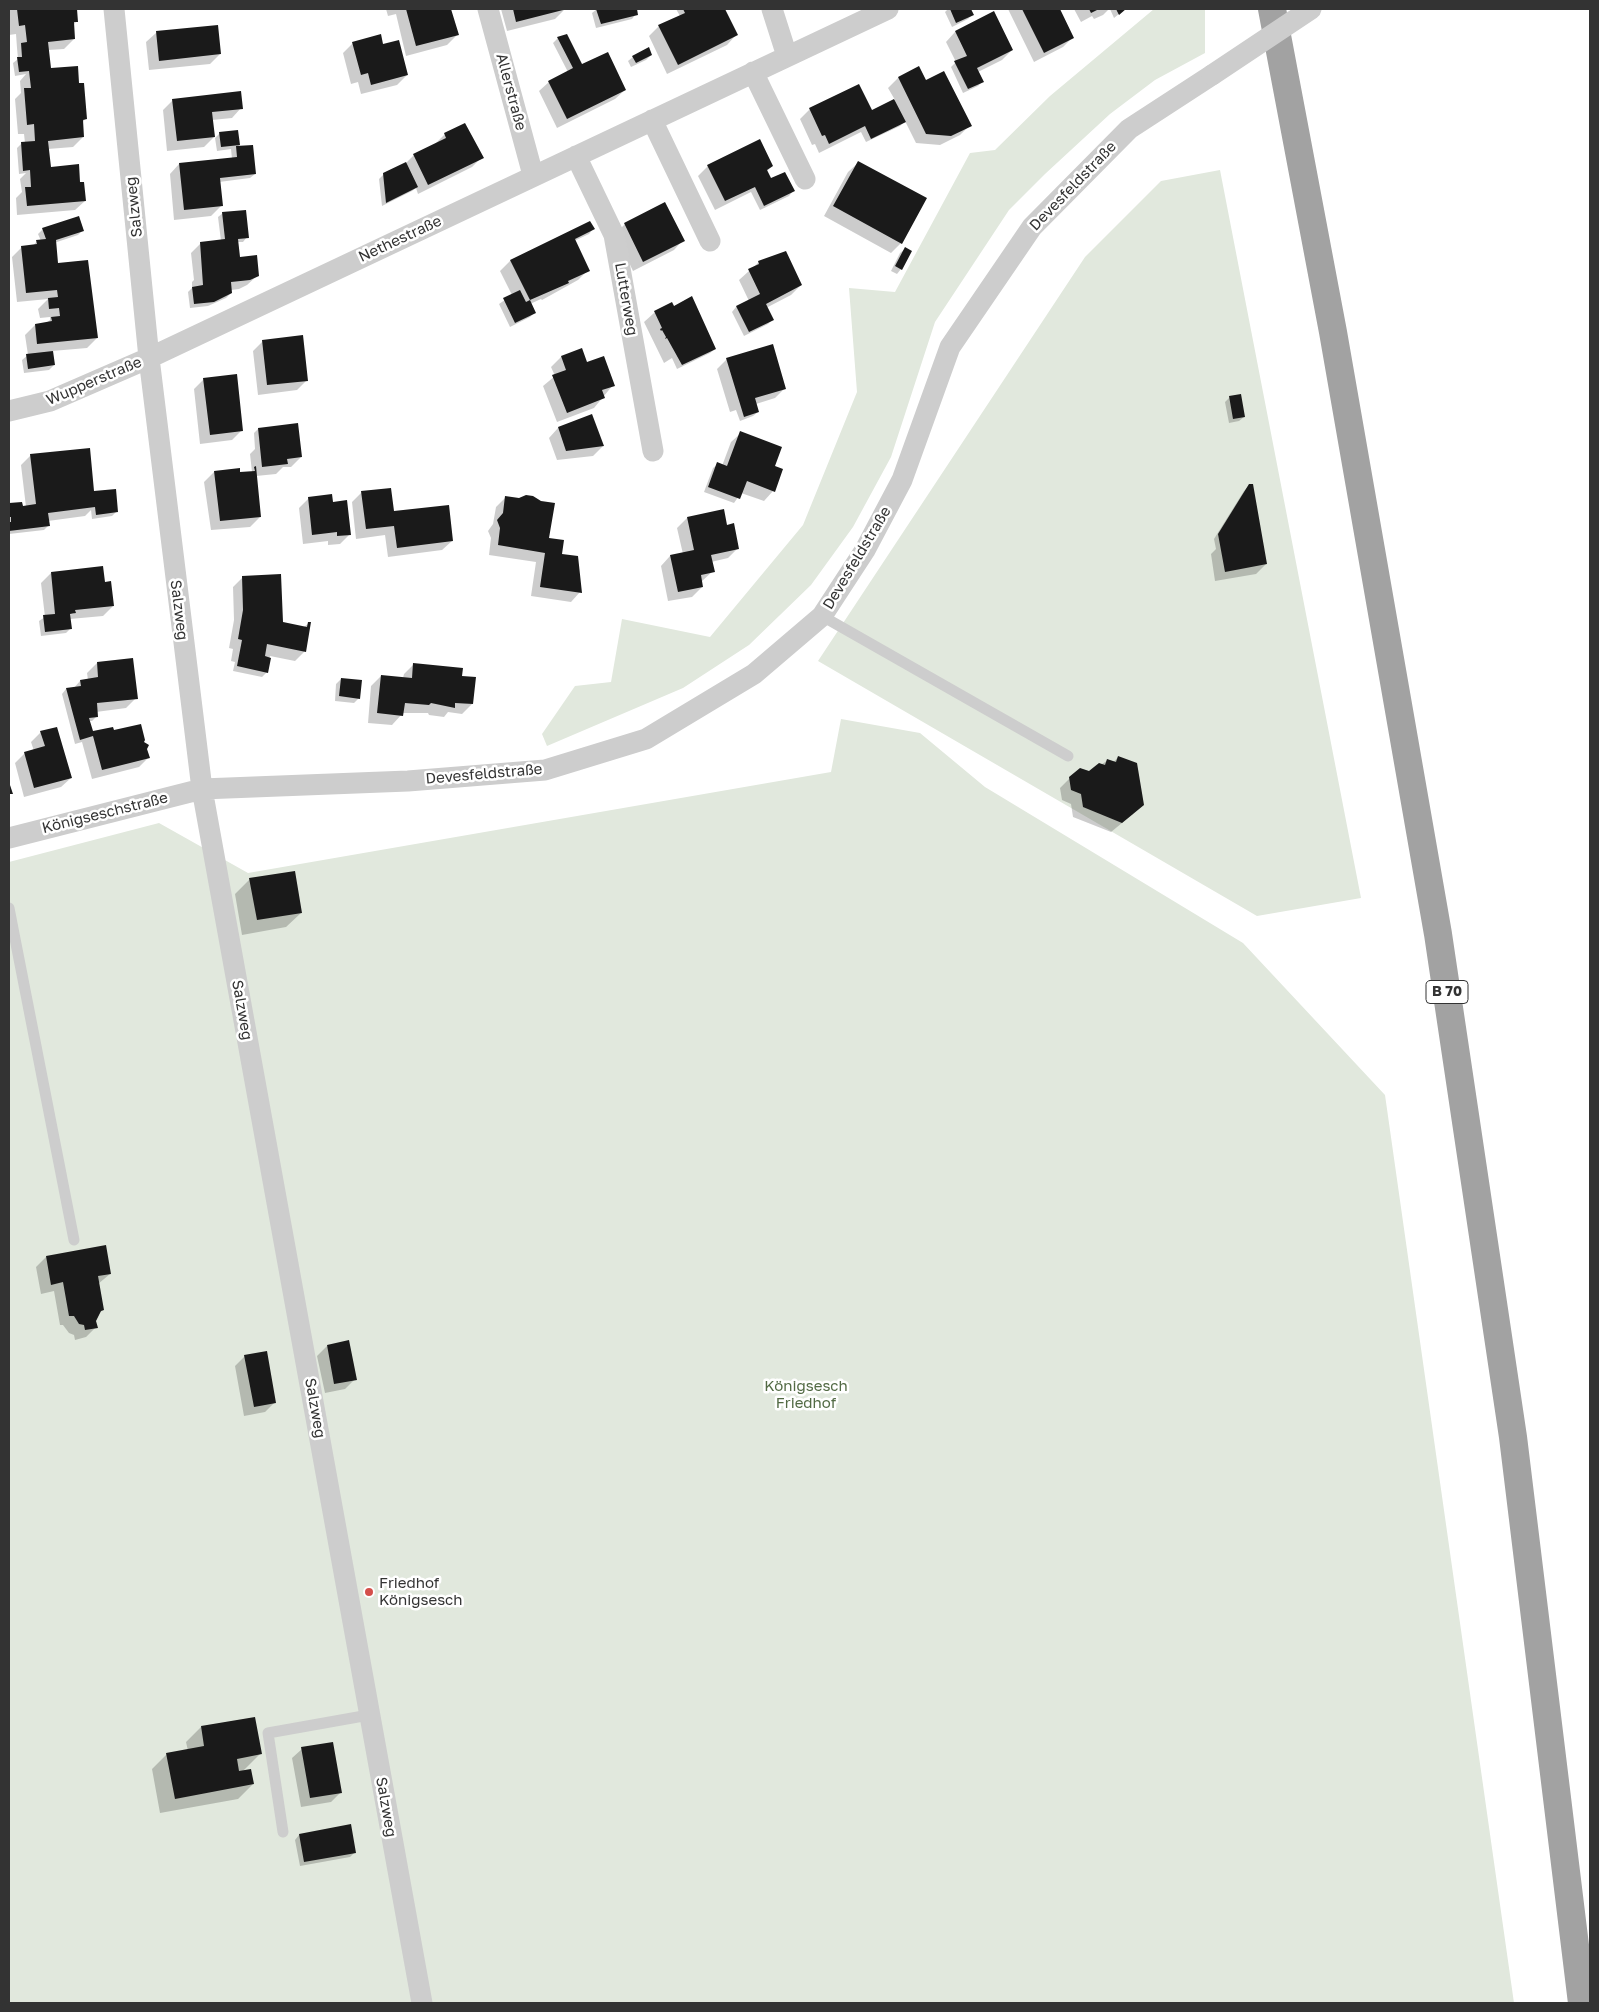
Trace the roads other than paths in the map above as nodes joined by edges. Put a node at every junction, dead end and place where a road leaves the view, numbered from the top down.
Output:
1 (114, 9) edge
2 (488, 9) edge
3 (772, 9) edge
4 (888, 9) edge
5 (1272, 9) edge
6 (1311, 9) edge
7 (787, 56) junction
8 (753, 72) junction
9 (652, 120) junction
10 (576, 156) junction
11 (533, 176) junction
12 (804, 180) dead end
13 (710, 241) dead end
14 (149, 358) junction
15 (9, 411) edge
16 (653, 451) dead end
17 (822, 616) junction
18 (1068, 756) dead end
19 (202, 789) junction
20 (9, 838) edge
21 (9, 908) edge
22 (74, 1240) dead end
23 (369, 1715) junction
24 (283, 1832) dead end
25 (1580, 1993) edge
26 (422, 2003) edge

1 - 14 street, Salzweg
2 - 11 street, Allerstraße
3 - 7 street
4 - 7 street, Nethestraße
5 - 25 highway, B 70
6 - 17 street, Devesfeldstraße, bridge
7 - 8 street, Nethestraße
8 - 9 street, Nethestraße
8 - 12 street
9 - 10 street, Nethestraße
9 - 13 street
10 - 11 street, Nethestraße
10 - 16 street, Lutterweg
11 - 14 street, Nethestraße
14 - 15 street, Wupperstraße
14 - 19 street, Salzweg
17 - 18 lane
17 - 19 street, Devesfeldstraße
19 - 20 street, Königseschstraße
19 - 23 street, Salzweg
21 - 22 lane
23 - 24 lane
23 - 26 street, Salzweg

